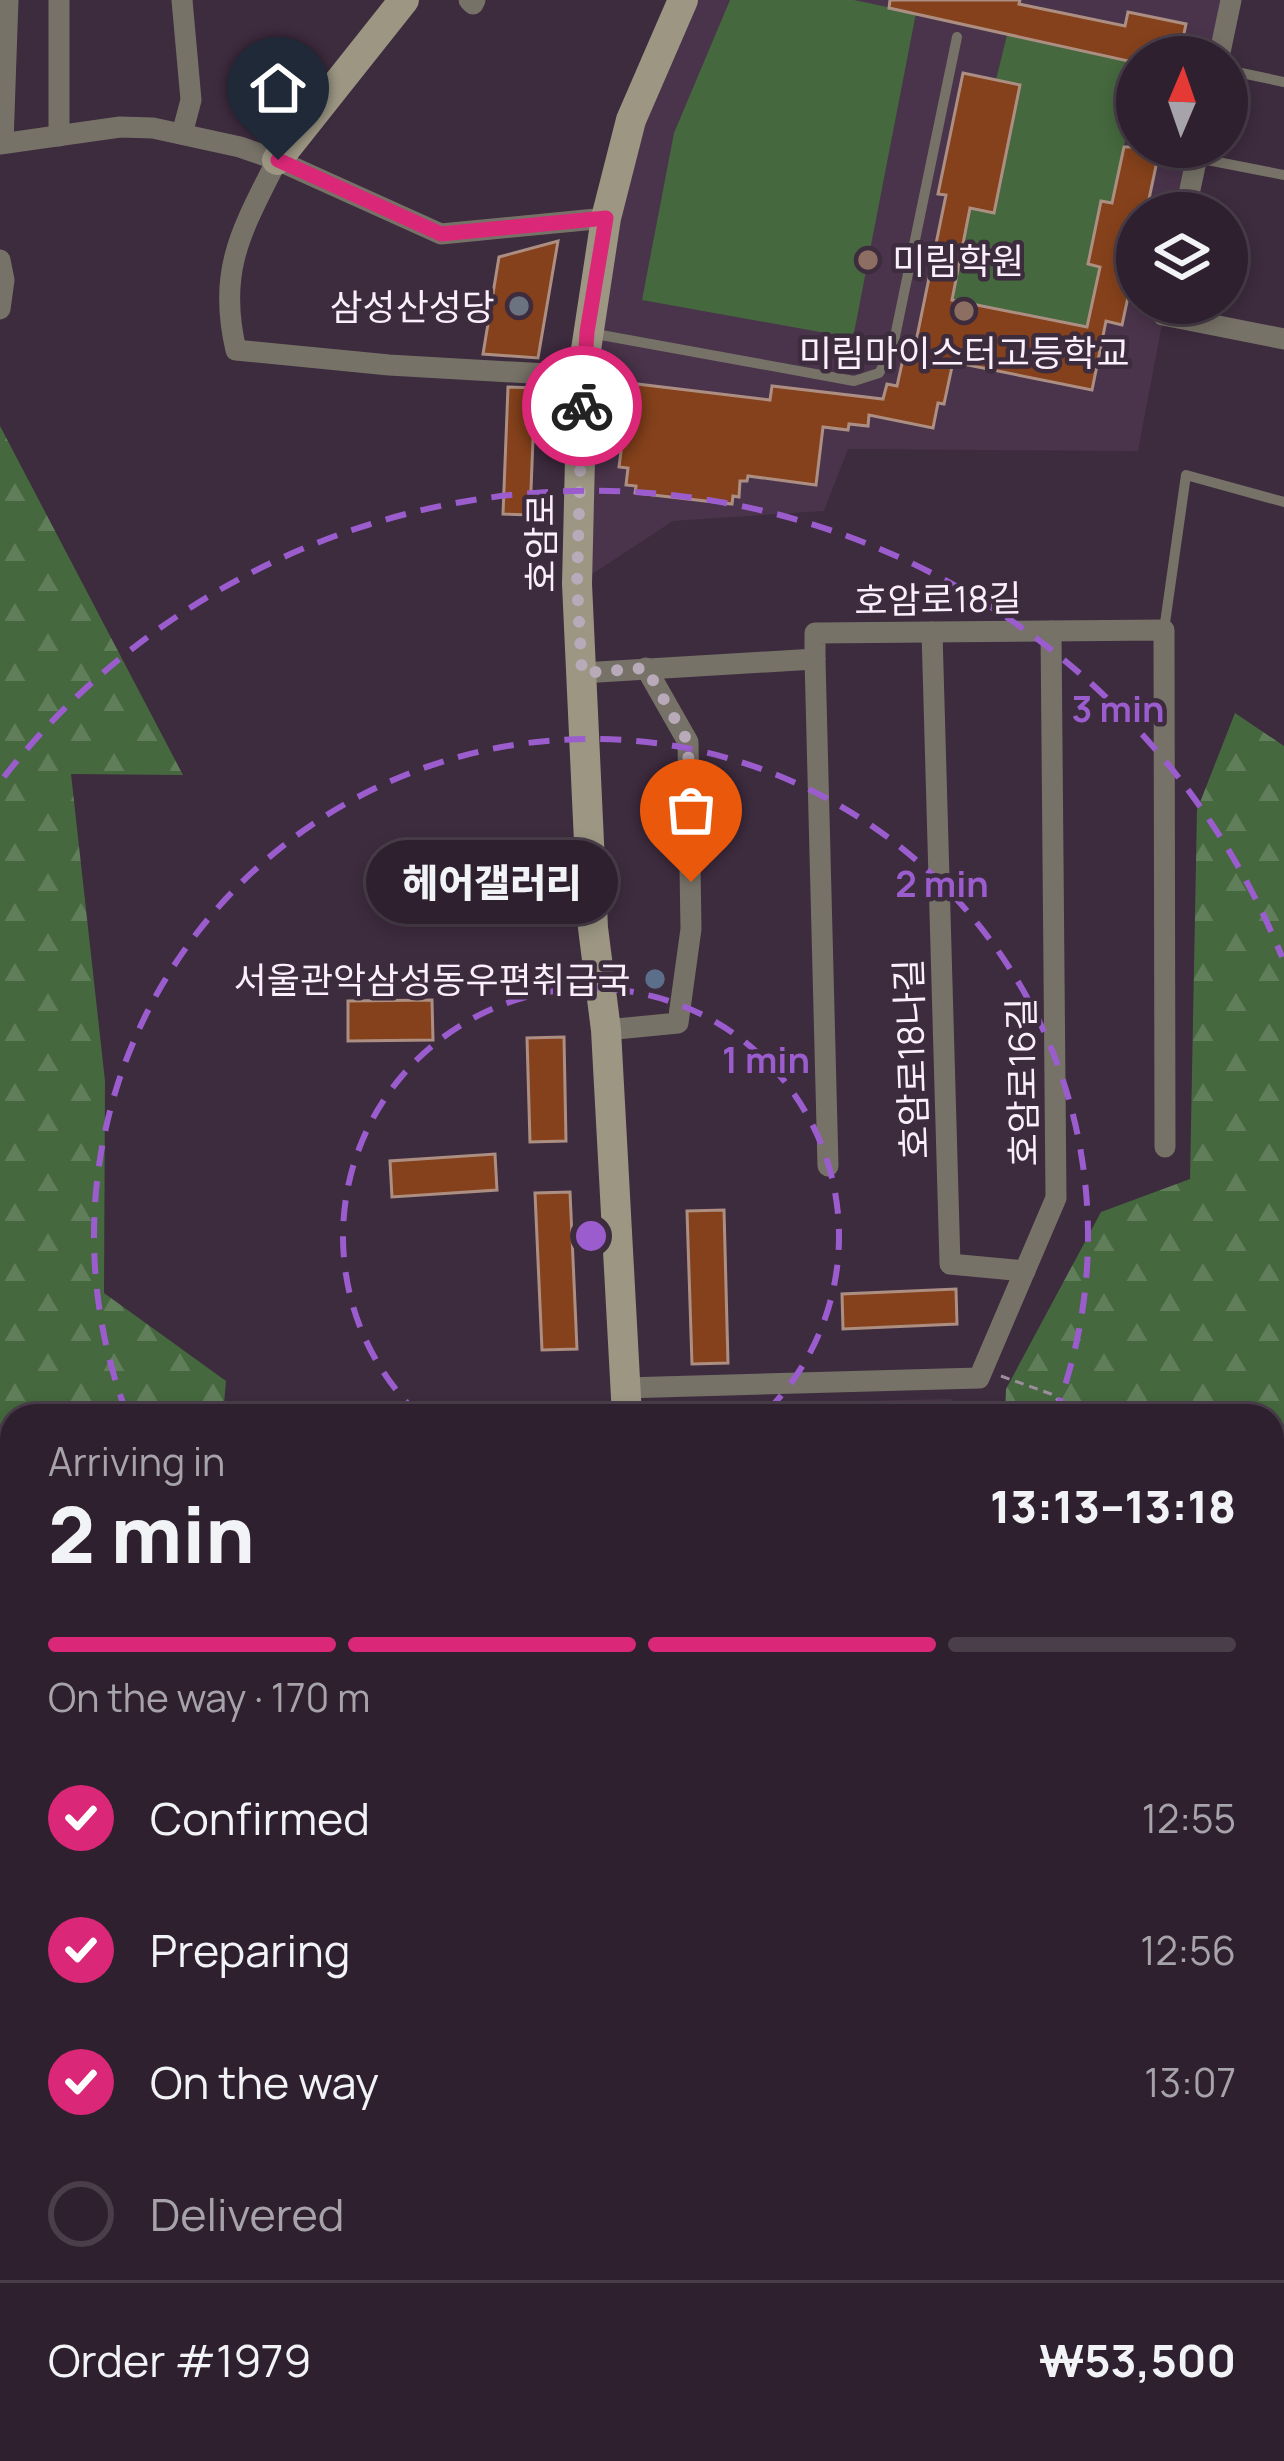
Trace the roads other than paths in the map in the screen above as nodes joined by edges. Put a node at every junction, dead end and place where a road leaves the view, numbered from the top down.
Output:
1 (8, 0) edge
2 (58, 0) edge
3 (182, 0) edge
4 (404, 0) edge
5 (662, 0) edge
6 (683, 0) edge
7 (1231, 0) edge
8 (1223, 36) edge
9 (957, 37) dead end
10 (1248, 74) edge
11 (1284, 82) edge
12 (182, 134) junction
13 (59, 136) junction
14 (2, 144) edge
15 (278, 160) junction
16 (1248, 166) edge
17 (1284, 176) edge
18 (599, 219) junction
19 (0, 260) edge
20 (0, 309) edge
21 (1208, 324) edge
22 (587, 332) junction
23 (1284, 339) edge
24 (578, 376) junction
25 (1284, 502) edge
26 (1164, 629) junction
27 (1051, 631) junction
28 (932, 632) junction
29 (815, 659) junction
30 (646, 668) junction
31 (582, 673) junction
32 (606, 1030) junction
33 (1165, 1147) dead end
34 (828, 1166) dead end
35 (1025, 1270) junction
36 (621, 1404) edge
37 (621, 1404) edge
38 (658, 1404) edge

1 - 14 street
2 - 13 street
3 - 12 street
4 - 15 main road
5 - 18 main road
6 - 18 main road, 호암로
7 - 8 street
9 - 22 lane
10 - 11 lane
12 - 13 street
12 - 15 street
13 - 14 street
15 - 18 street
15 - 24 street
16 - 17 lane
18 - 22 main road, 호암로
18 - 24 main road
19 - 20 street
21 - 23 street
22 - 24 main road, 호암로
24 - 31 main road, 호암로
24 - 36 main road
25 - 26 lane
26 - 27 street, 호암로18길
26 - 33 street
27 - 28 street, 호암로18길
27 - 35 street, 호암로16길
28 - 29 street, 호암로18길
28 - 35 street, 호암로18나길
29 - 30 street
29 - 34 street
30 - 31 street
30 - 32 street
31 - 32 main road, 호암로
32 - 37 main road, 호암로
35 - 38 street, 호암로16길

